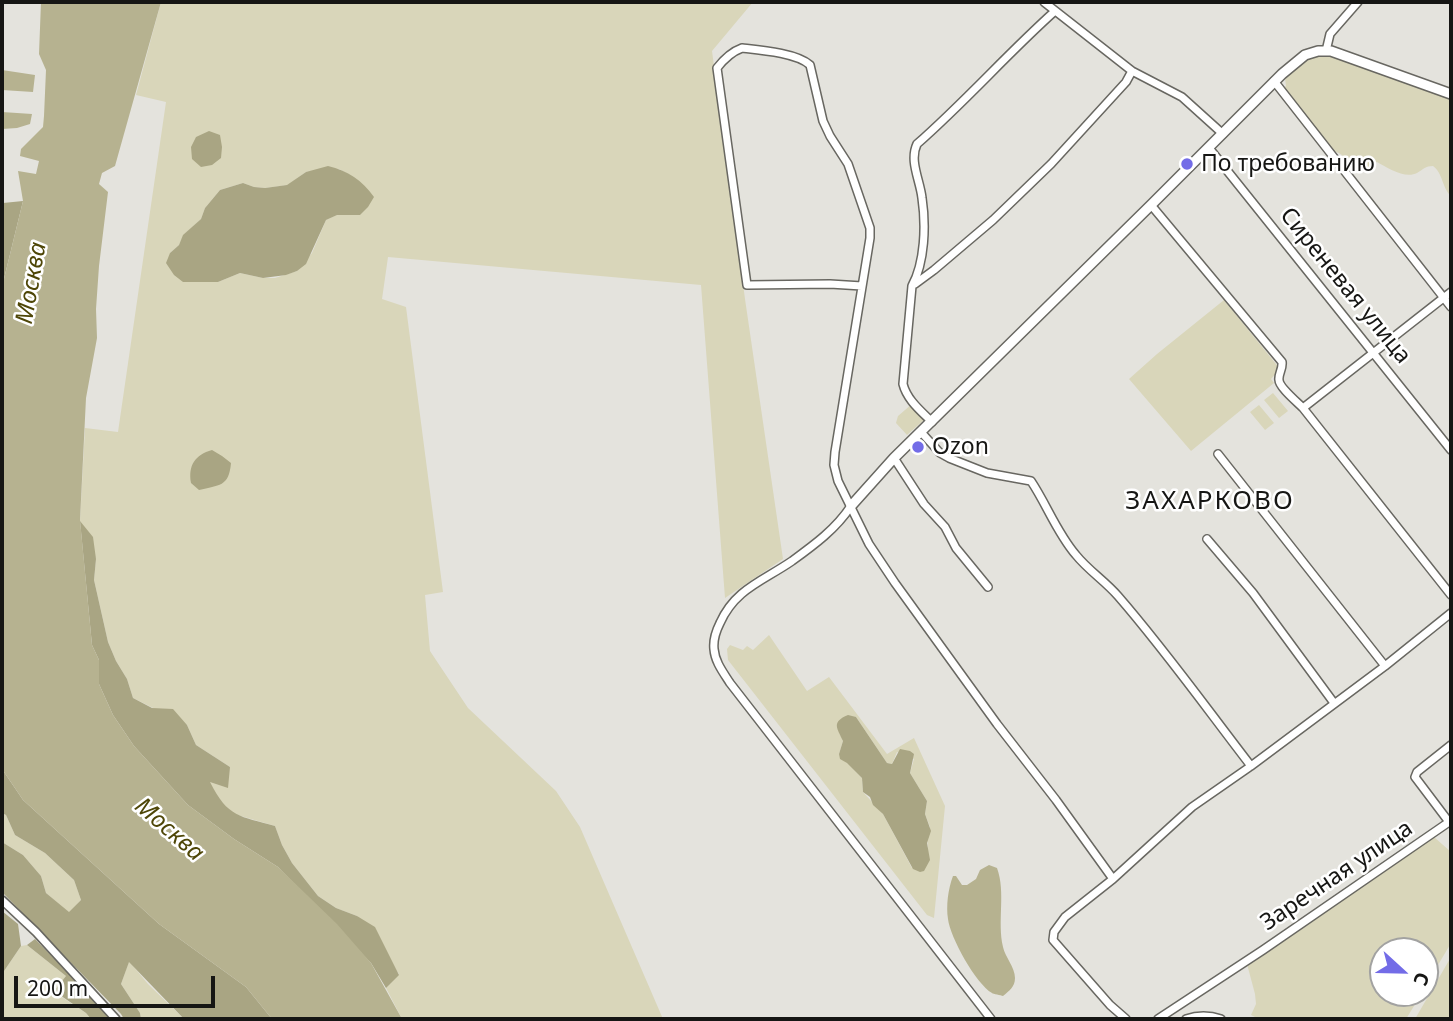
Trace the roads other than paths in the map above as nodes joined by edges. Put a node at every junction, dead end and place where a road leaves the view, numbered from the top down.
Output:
1 (1044, 2) edge
2 (1358, 2) edge
3 (1055, 11) junction
4 (1326, 51) junction
5 (1132, 71) junction
6 (1274, 81) junction
7 (1451, 94) edge
8 (1223, 134) junction
9 (1209, 148) junction
10 (1151, 205) junction
11 (862, 286) junction
12 (912, 286) junction
13 (1451, 292) edge
14 (1444, 298) junction
15 (1451, 307) edge
16 (1374, 354) junction
17 (1303, 408) junction
18 (932, 422) junction
19 (921, 432) junction
20 (1451, 450) edge
21 (1218, 454) dead end
22 (894, 458) junction
23 (851, 506) junction
24 (1207, 538) dead end
25 (988, 587) dead end
26 (1451, 594) edge
27 (1451, 613) edge
28 (1385, 666) junction
29 (1335, 703) junction
30 (1451, 744) edge
31 (1251, 766) junction
32 (1450, 821) edge
33 (1112, 879) junction
34 (2, 900) edge
35 (116, 1019) edge
36 (991, 1019) edge
37 (1126, 1019) edge
38 (1158, 1019) edge
39 (1186, 1019) edge
40 (1221, 1019) edge

1 - 3 street
2 - 4 street
3 - 5 street
3 - 12 street
4 - 6 street
4 - 7 street
5 - 8 street
5 - 12 street
6 - 8 street
6 - 14 street
8 - 9 street
9 - 10 street
9 - 16 street, Сиреневая улица
10 - 17 street
10 - 18 street
11 - 11 street
11 - 23 street
12 - 18 street
13 - 14 street
14 - 15 street
14 - 16 street
16 - 17 street
16 - 20 street, Сиреневая улица
17 - 26 street
18 - 19 street
19 - 22 street
19 - 31 street
21 - 28 street
22 - 23 street
22 - 25 street
23 - 33 street
23 - 36 street
24 - 29 street
27 - 28 street
28 - 29 street
29 - 31 street
30 - 32 street, Заречная улица
31 - 33 street
32 - 38 street, Заречная улица
33 - 37 street
34 - 35 street
39 - 40 street

